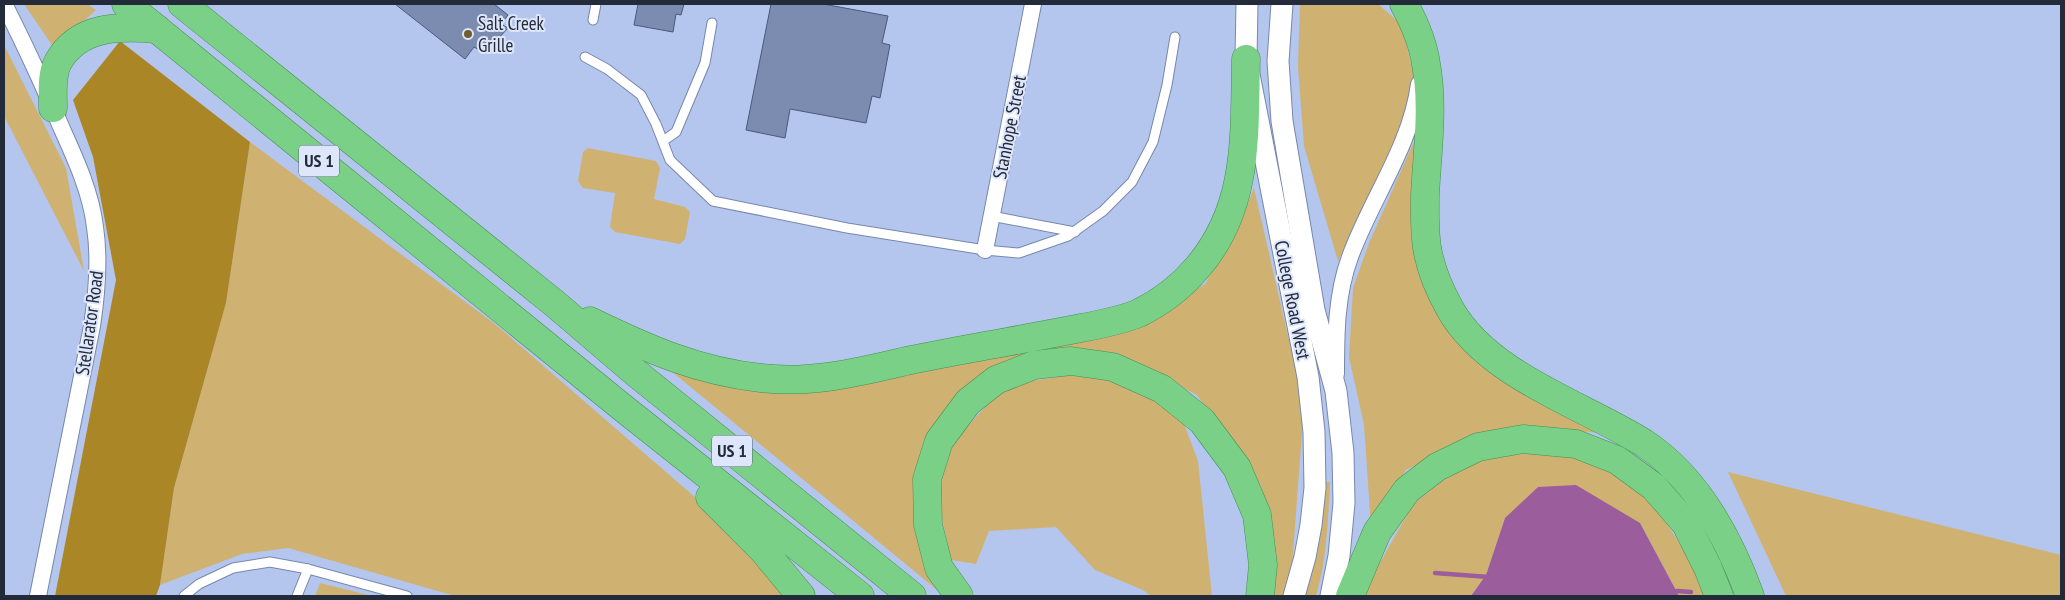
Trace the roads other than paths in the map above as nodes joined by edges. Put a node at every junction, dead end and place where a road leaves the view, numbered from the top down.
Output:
1 (4, 4) edge
2 (126, 4) edge
3 (182, 4) edge
4 (596, 4) edge
5 (1033, 4) edge
6 (1246, 4) edge
7 (1282, 4) edge
8 (1405, 10) edge
9 (593, 20) dead end
10 (712, 23) dead end
11 (157, 29) junction
12 (1175, 37) dead end
13 (585, 57) dead end
14 (1246, 59) junction
15 (53, 108) junction
16 (663, 141) junction
17 (991, 216) junction
18 (1075, 232) junction
19 (985, 250) junction
20 (554, 302) junction
21 (1336, 391) junction
22 (623, 408) junction
23 (308, 569) junction
24 (378, 592) edge
25 (38, 596) edge
26 (184, 596) edge
27 (297, 596) edge
28 (407, 596) edge
29 (801, 596) edge
30 (860, 596) edge
31 (912, 596) edge
32 (959, 596) edge
33 (1260, 596) edge
34 (1294, 596) edge
35 (1331, 596) edge
36 (1350, 596) edge
37 (1719, 596) edge
38 (1750, 596) edge

1 - 15 street, Stellarator Road
2 - 11 highway, US 1
3 - 20 highway, US 1
4 - 9 lane
5 - 17 street, Stanhope Street
6 - 14 street, College Road West
7 - 21 street, College Road West
8 - 21 street
8 - 38 highway
10 - 16 lane
11 - 15 highway
11 - 22 highway, US 1
12 - 18 lane
13 - 16 lane
14 - 20 highway
14 - 34 street, College Road West
15 - 25 street, Stellarator Road
16 - 19 lane
17 - 18 lane
17 - 19 street, Stanhope Street
18 - 19 lane
20 - 31 highway, US 1
21 - 35 street, College Road West
22 - 29 highway
22 - 30 highway, US 1
23 - 24 lane
23 - 26 lane
23 - 27 lane
24 - 28 lane
32 - 33 highway
36 - 37 highway

